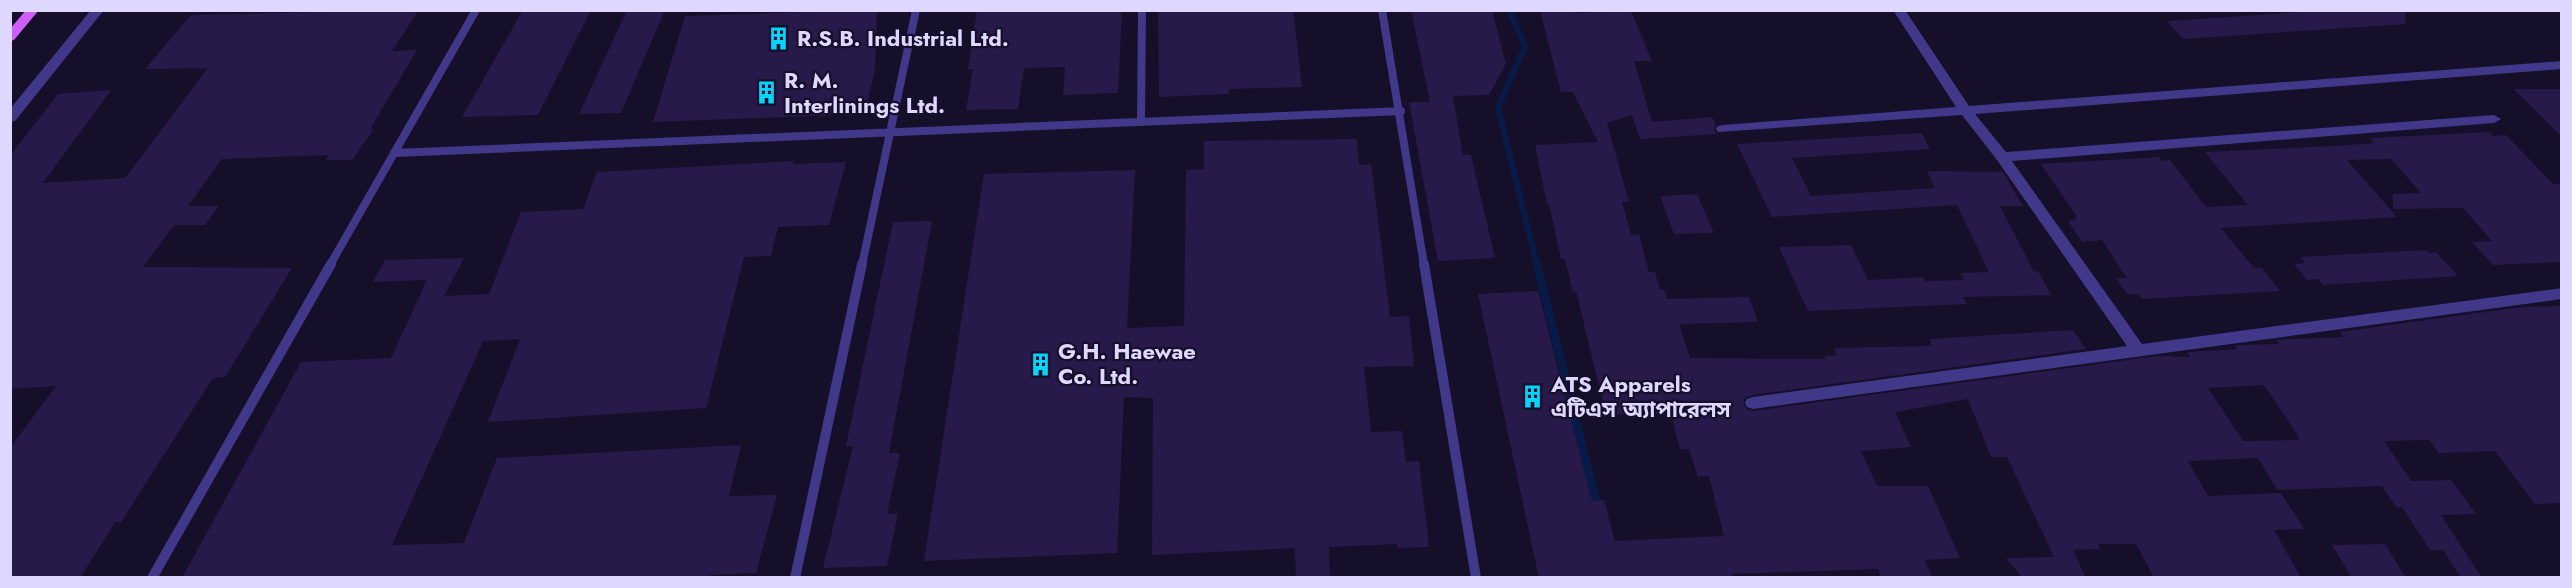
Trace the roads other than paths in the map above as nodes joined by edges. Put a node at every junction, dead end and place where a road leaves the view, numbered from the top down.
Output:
1 (33, 10) edge
2 (98, 10) edge
3 (476, 10) edge
4 (916, 10) edge
5 (1142, 10) edge
6 (1382, 10) edge
7 (1899, 10) edge
8 (10, 36) edge
9 (2562, 65) edge
10 (1965, 110) junction
11 (1401, 111) junction
12 (10, 118) edge
13 (2494, 118) dead end
14 (1141, 122) junction
15 (1723, 129) dead end
16 (891, 132) junction
17 (394, 153) junction
18 (2002, 157) junction
19 (2562, 293) edge
20 (2139, 350) junction
21 (1753, 403) dead end
22 (152, 578) edge
23 (795, 578) edge
24 (1476, 578) edge

1 - 8 main road
2 - 12 street
3 - 17 lane
4 - 16 lane
5 - 14 lane
6 - 11 lane
7 - 10 street
9 - 10 street
10 - 15 street
10 - 18 street
11 - 14 lane
11 - 24 lane
13 - 18 street
14 - 16 lane
16 - 17 lane
16 - 23 lane
17 - 22 lane
18 - 20 street
19 - 20 street
20 - 21 street

